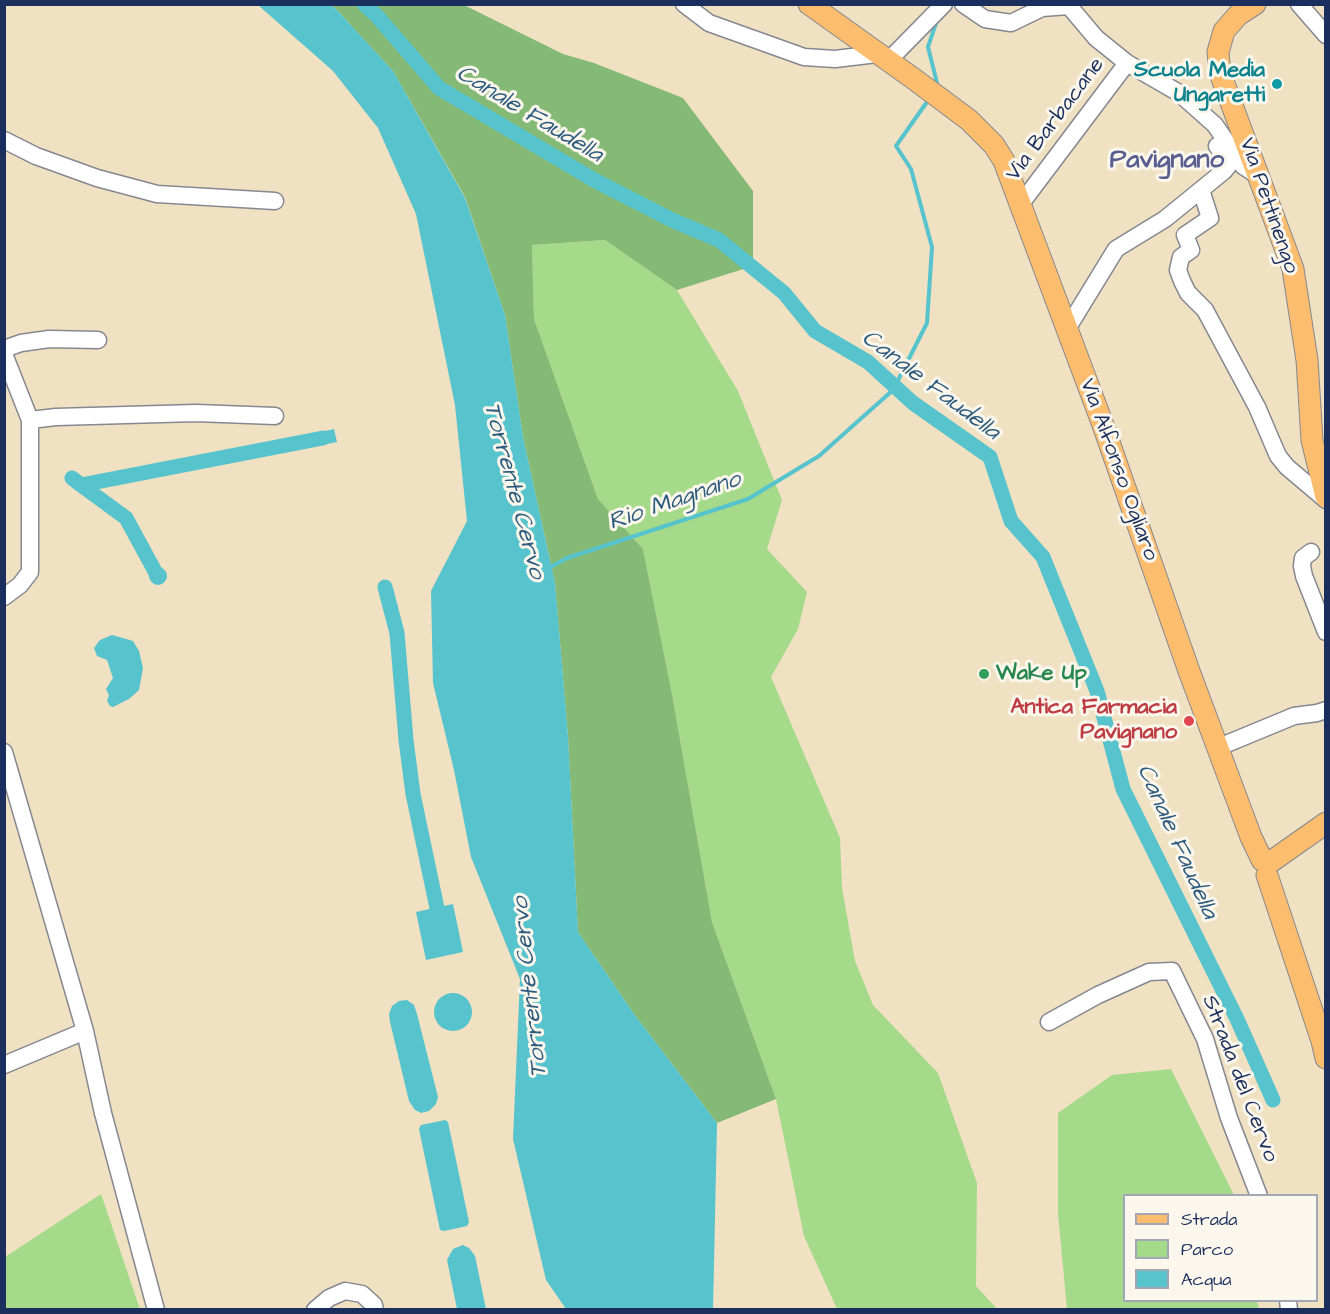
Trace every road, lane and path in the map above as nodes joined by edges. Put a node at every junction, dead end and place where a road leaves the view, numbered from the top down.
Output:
1 (684, 4) edge
2 (809, 4) edge
3 (944, 4) edge
4 (963, 4) edge
5 (1255, 4) edge
6 (1299, 4) edge
7 (1326, 34) edge
8 (882, 57) junction
9 (1127, 63) junction
10 (1179, 93) junction
11 (4, 140) edge
12 (1260, 177) junction
13 (1201, 190) junction
14 (275, 201) dead end
15 (1020, 205) junction
16 (1067, 330) junction
17 (98, 340) dead end
18 (4, 349) edge
19 (4, 354) edge
20 (275, 416) dead end
21 (30, 420) junction
22 (1326, 498) edge
23 (1311, 552) dead end
24 (4, 597) edge
25 (1326, 632) edge
26 (1326, 710) edge
27 (1219, 747) junction
28 (4, 752) edge
29 (1326, 822) edge
30 (1267, 865) junction
31 (1049, 1022) dead end
32 (85, 1031) junction
33 (1326, 1058) edge
34 (4, 1065) edge
35 (1258, 1194) edge
36 (156, 1310) edge
37 (315, 1310) edge
38 (375, 1310) edge

1 - 8 street
2 - 8 main road
3 - 8 street
4 - 9 street
5 - 12 main road, Via Pettinengo
6 - 7 street
8 - 15 main road, Via Alfonso Ogliaro
9 - 10 street
9 - 15 street, Via Barbacane
10 - 12 street
10 - 13 street
11 - 14 street
12 - 22 main road, Via Pettinengo
13 - 16 street
13 - 22 street
15 - 16 main road, Via Alfonso Ogliaro
16 - 27 main road, Via Alfonso Ogliaro
17 - 18 street
19 - 21 street
20 - 21 street
21 - 24 street
23 - 25 street
26 - 27 street
27 - 30 main road, Via Alfonso Ogliaro
28 - 32 street
29 - 30 main road
30 - 33 main road, Via Alfonso Ogliaro
31 - 35 street, Strada del Cervo
32 - 34 street
32 - 36 street
37 - 38 street

